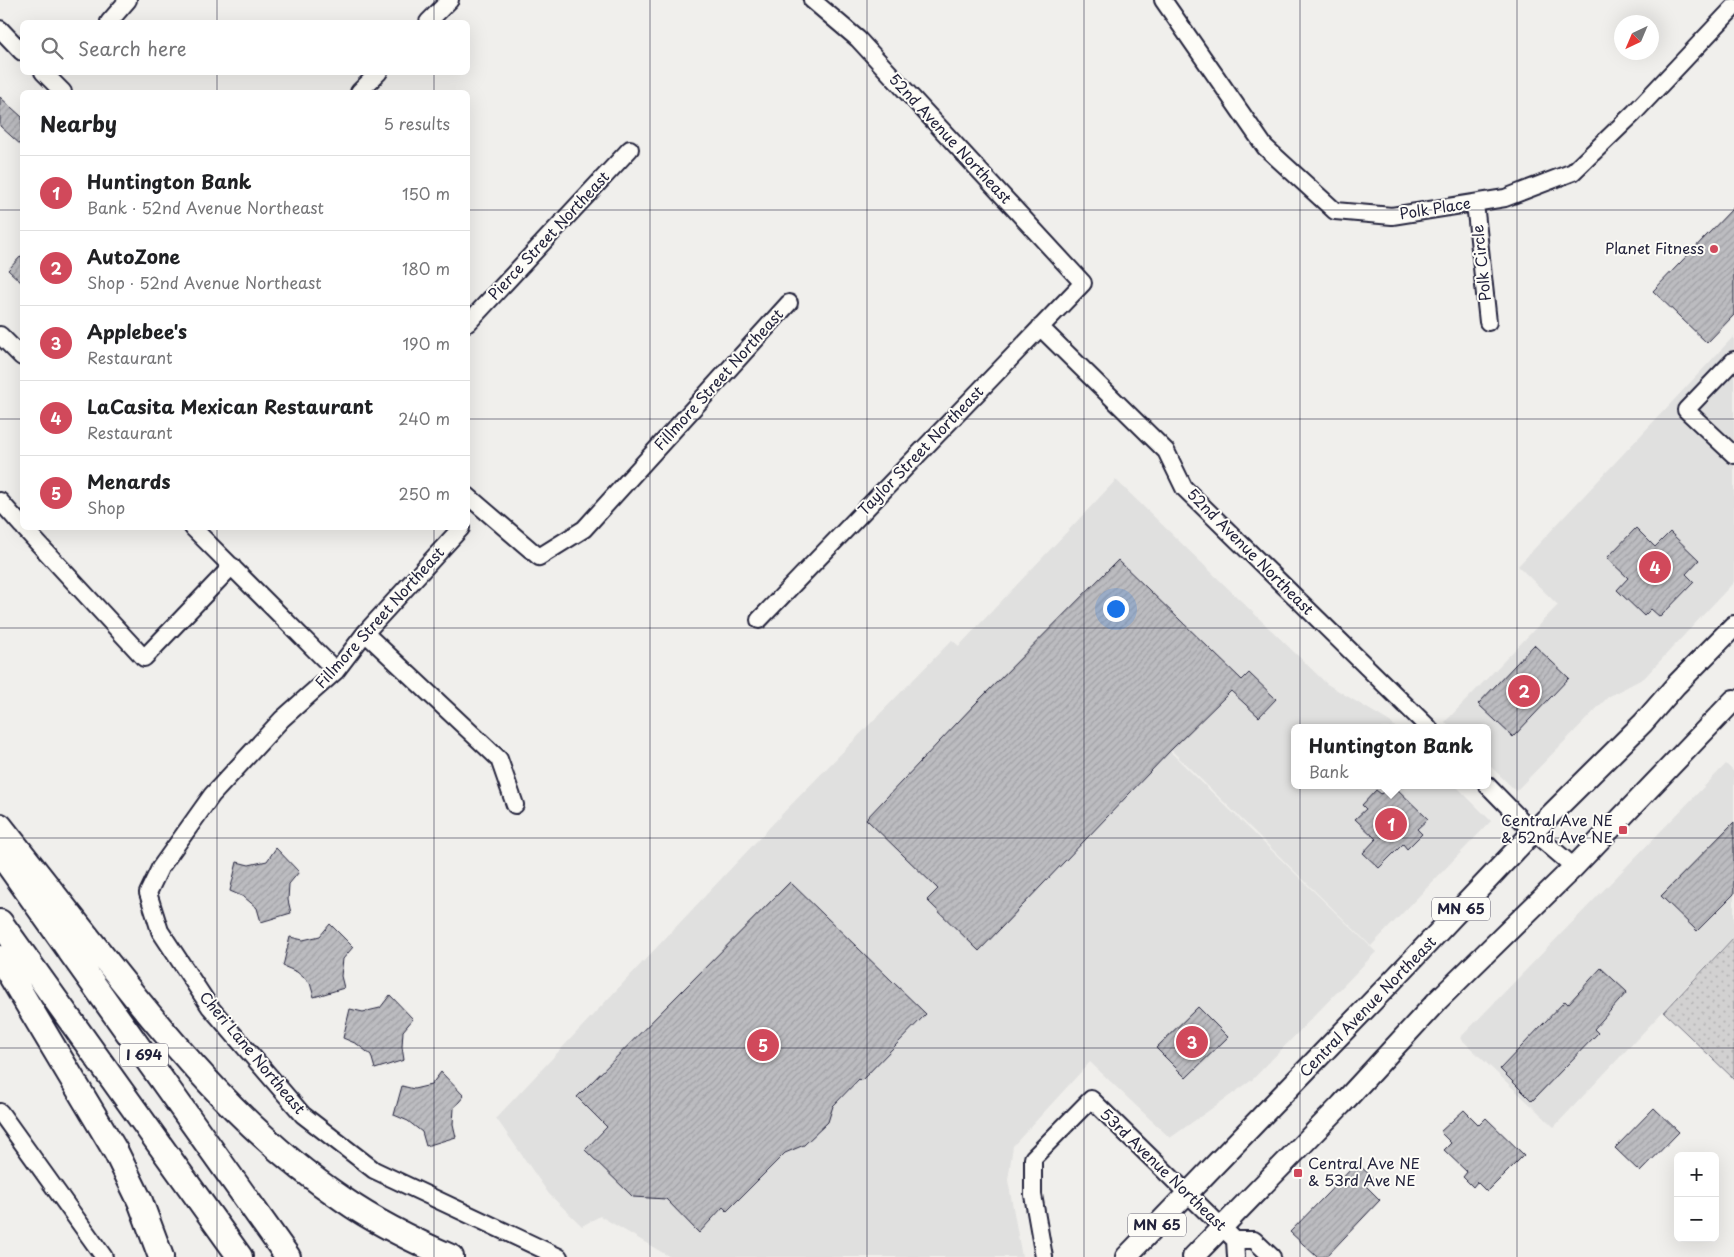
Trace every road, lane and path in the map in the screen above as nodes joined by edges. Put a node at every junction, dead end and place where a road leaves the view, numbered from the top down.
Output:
1 (128, 0) edge
2 (450, 0) edge
3 (812, 0) edge
4 (1163, 0) edge
5 (1734, 7) edge
6 (111, 20) edge
7 (430, 20) edge
8 (0, 29) edge
9 (20, 50) edge
10 (48, 75) edge
11 (376, 75) edge
12 (61, 83) edge
13 (361, 90) edge
14 (630, 149) dead end
15 (1475, 203) junction
16 (1083, 283) joint
17 (789, 303) dead end
18 (470, 321) edge
19 (1488, 322) dead end
20 (1040, 327) junction
21 (0, 335) edge
22 (20, 355) edge
23 (1734, 360) edge
24 (1734, 455) edge
25 (0, 501) edge
26 (474, 502) edge
27 (470, 515) edge
28 (20, 524) edge
29 (26, 530) edge
30 (195, 530) edge
31 (459, 530) edge
32 (232, 566) junction
33 (758, 620) dead end
34 (1734, 626) edge
35 (365, 634) junction
36 (336, 671) junction
37 (1734, 700) edge
38 (1425, 724) edge
39 (1491, 789) edge
40 (515, 804) dead end
41 (0, 826) edge
42 (1533, 832) junction
43 (0, 853) edge
44 (1574, 867) junction
45 (148, 892) joint
46 (0, 922) edge
47 (0, 958) edge
48 (0, 1112) edge
49 (1188, 1194) junction
50 (1229, 1234) junction
51 (104, 1257) edge
52 (161, 1257) edge
53 (240, 1257) edge
54 (288, 1257) edge
55 (451, 1257) edge
56 (559, 1257) edge
57 (1044, 1257) edge
58 (1126, 1257) edge
59 (1193, 1257) edge
60 (1236, 1257) edge
61 (1272, 1257) edge

1 - 6 street
2 - 7 street
3 - 16 street, 52nd Avenue Northeast
4 - 15 street, Polk Place
5 - 15 street, Polk Place
8 - 9 street
10 - 12 street
11 - 13 street
14 - 18 street, Pierce Street Northeast
15 - 19 street, Polk Circle
16 - 20 street, Taylor Street Northeast
17 - 26 street, Fillmore Street Northeast
20 - 33 street, Taylor Street Northeast
20 - 38 street, 52nd Avenue Northeast
21 - 22 street
23 - 24 street
25 - 28 street
26 - 27 street
29 - 32 street
30 - 32 street
31 - 35 street, Fillmore Street Northeast
32 - 36 street
34 - 42 main road, Central Avenue Northeast / MN 65
35 - 36 street, Fillmore Street Northeast
35 - 40 street
36 - 45 street, Fillmore Street Northeast
37 - 44 main road, MN 65
39 - 42 street
41 - 55 highway
42 - 44 street
42 - 49 main road, Central Avenue Northeast / MN 65
43 - 54 highway, I 694
44 - 50 main road, MN 65
45 - 56 street, Cheri Lane Northeast
46 - 53 highway, I 694
47 - 52 highway
48 - 51 street
49 - 50 street, 53rd Avenue Northeast
49 - 57 street, 53rd Avenue Northeast
49 - 58 main road, Central Avenue Northeast / MN 65
50 - 59 main road, MN 65
50 - 60 street, 53rd Avenue Northeast
50 - 61 street, 53rd Avenue Northeast

